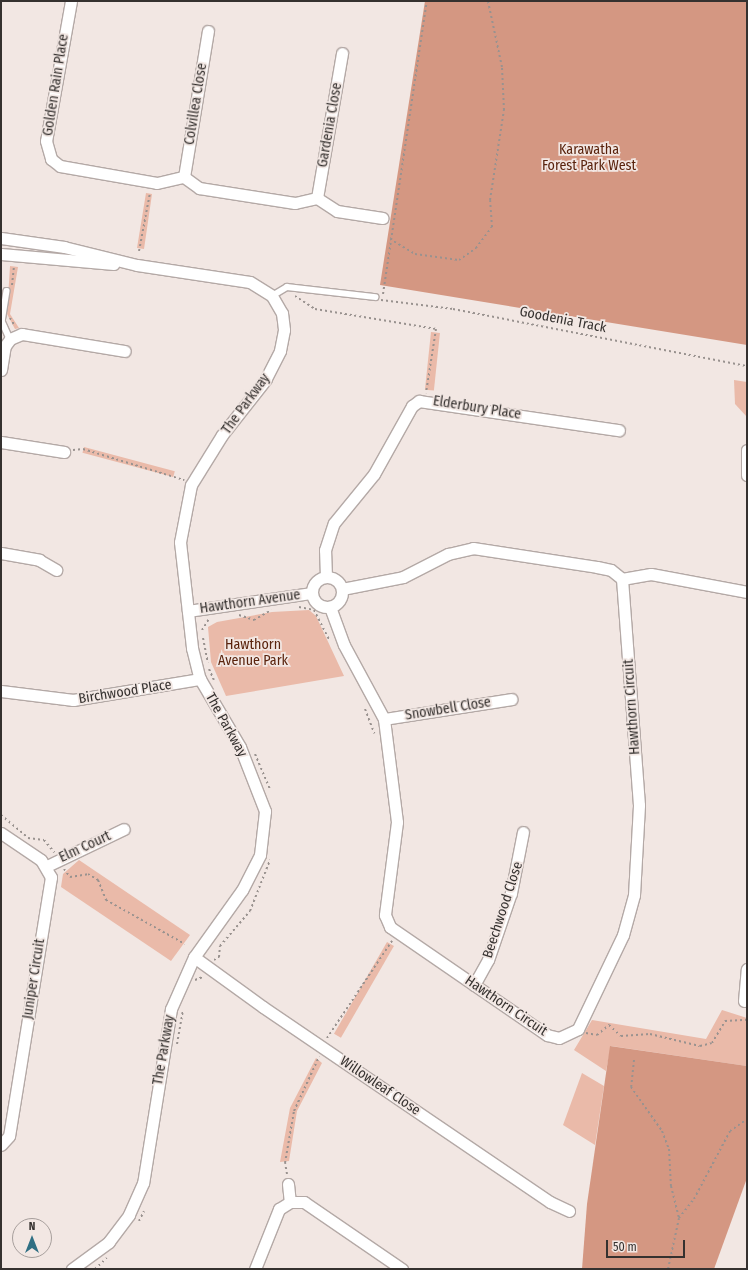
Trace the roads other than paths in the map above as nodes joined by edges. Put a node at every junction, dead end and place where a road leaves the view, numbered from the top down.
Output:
1 (72, 1) edge
2 (208, 31) dead end
3 (342, 53) dead end
4 (184, 177) junction
5 (318, 198) junction
6 (382, 218) dead end
7 (1, 238) edge
8 (1, 254) edge
9 (137, 265) junction
10 (7, 292) dead end
11 (272, 296) junction
12 (375, 297) road end
13 (10, 339) junction
14 (125, 351) dead end
15 (1, 370) edge
16 (618, 430) dead end
17 (1, 442) edge
18 (747, 450) edge
19 (64, 452) road end
20 (747, 474) edge
21 (1, 553) edge
22 (56, 570) dead end
23 (326, 577) junction
24 (622, 579) junction
25 (342, 589) junction
26 (747, 592) edge
27 (312, 593) junction
28 (330, 607) junction
29 (188, 611) junction
30 (200, 679) junction
31 (1, 691) edge
32 (511, 699) dead end
33 (384, 719) junction
34 (124, 830) dead end
35 (523, 832) dead end
36 (1, 833) edge
37 (47, 866) junction
38 (194, 957) junction
39 (747, 969) edge
40 (474, 985) junction
41 (744, 1002) dead end
42 (1, 1145) edge
43 (288, 1184) road end
44 (290, 1202) junction
45 (569, 1211) dead end
46 (72, 1269) edge
47 (255, 1269) edge
48 (402, 1269) edge

1 - 4 street, Golden Rain Place
2 - 4 street, Colvillea Close
3 - 5 street, Gardenia Close
4 - 5 street
5 - 6 street
7 - 9 street, The Parkway
8 - 9 street, The Parkway
9 - 11 street, The Parkway
10 - 13 lane
11 - 12 lane
11 - 29 street, The Parkway
13 - 14 street
13 - 15 street
16 - 23 street, Elderbury Place
17 - 19 street
18 - 20 street
21 - 22 street
23 - 25 street
23 - 27 street
24 - 25 street
24 - 26 street
24 - 40 street, Hawthorn Circuit
25 - 28 street
27 - 28 street
27 - 29 street, Hawthorn Avenue
28 - 33 street, Hawthorn Circuit
29 - 30 street, The Parkway
30 - 31 street, Birchwood Place
30 - 38 street, The Parkway
32 - 33 street, Snowbell Close
33 - 40 street, Hawthorn Circuit
34 - 37 street, Elm Court
35 - 40 street, Beechwood Close
36 - 37 street
37 - 42 street, Juniper Circuit
38 - 45 street, Willowleaf Close
38 - 46 street, The Parkway
39 - 41 street
43 - 44 street
44 - 47 street
44 - 48 street

